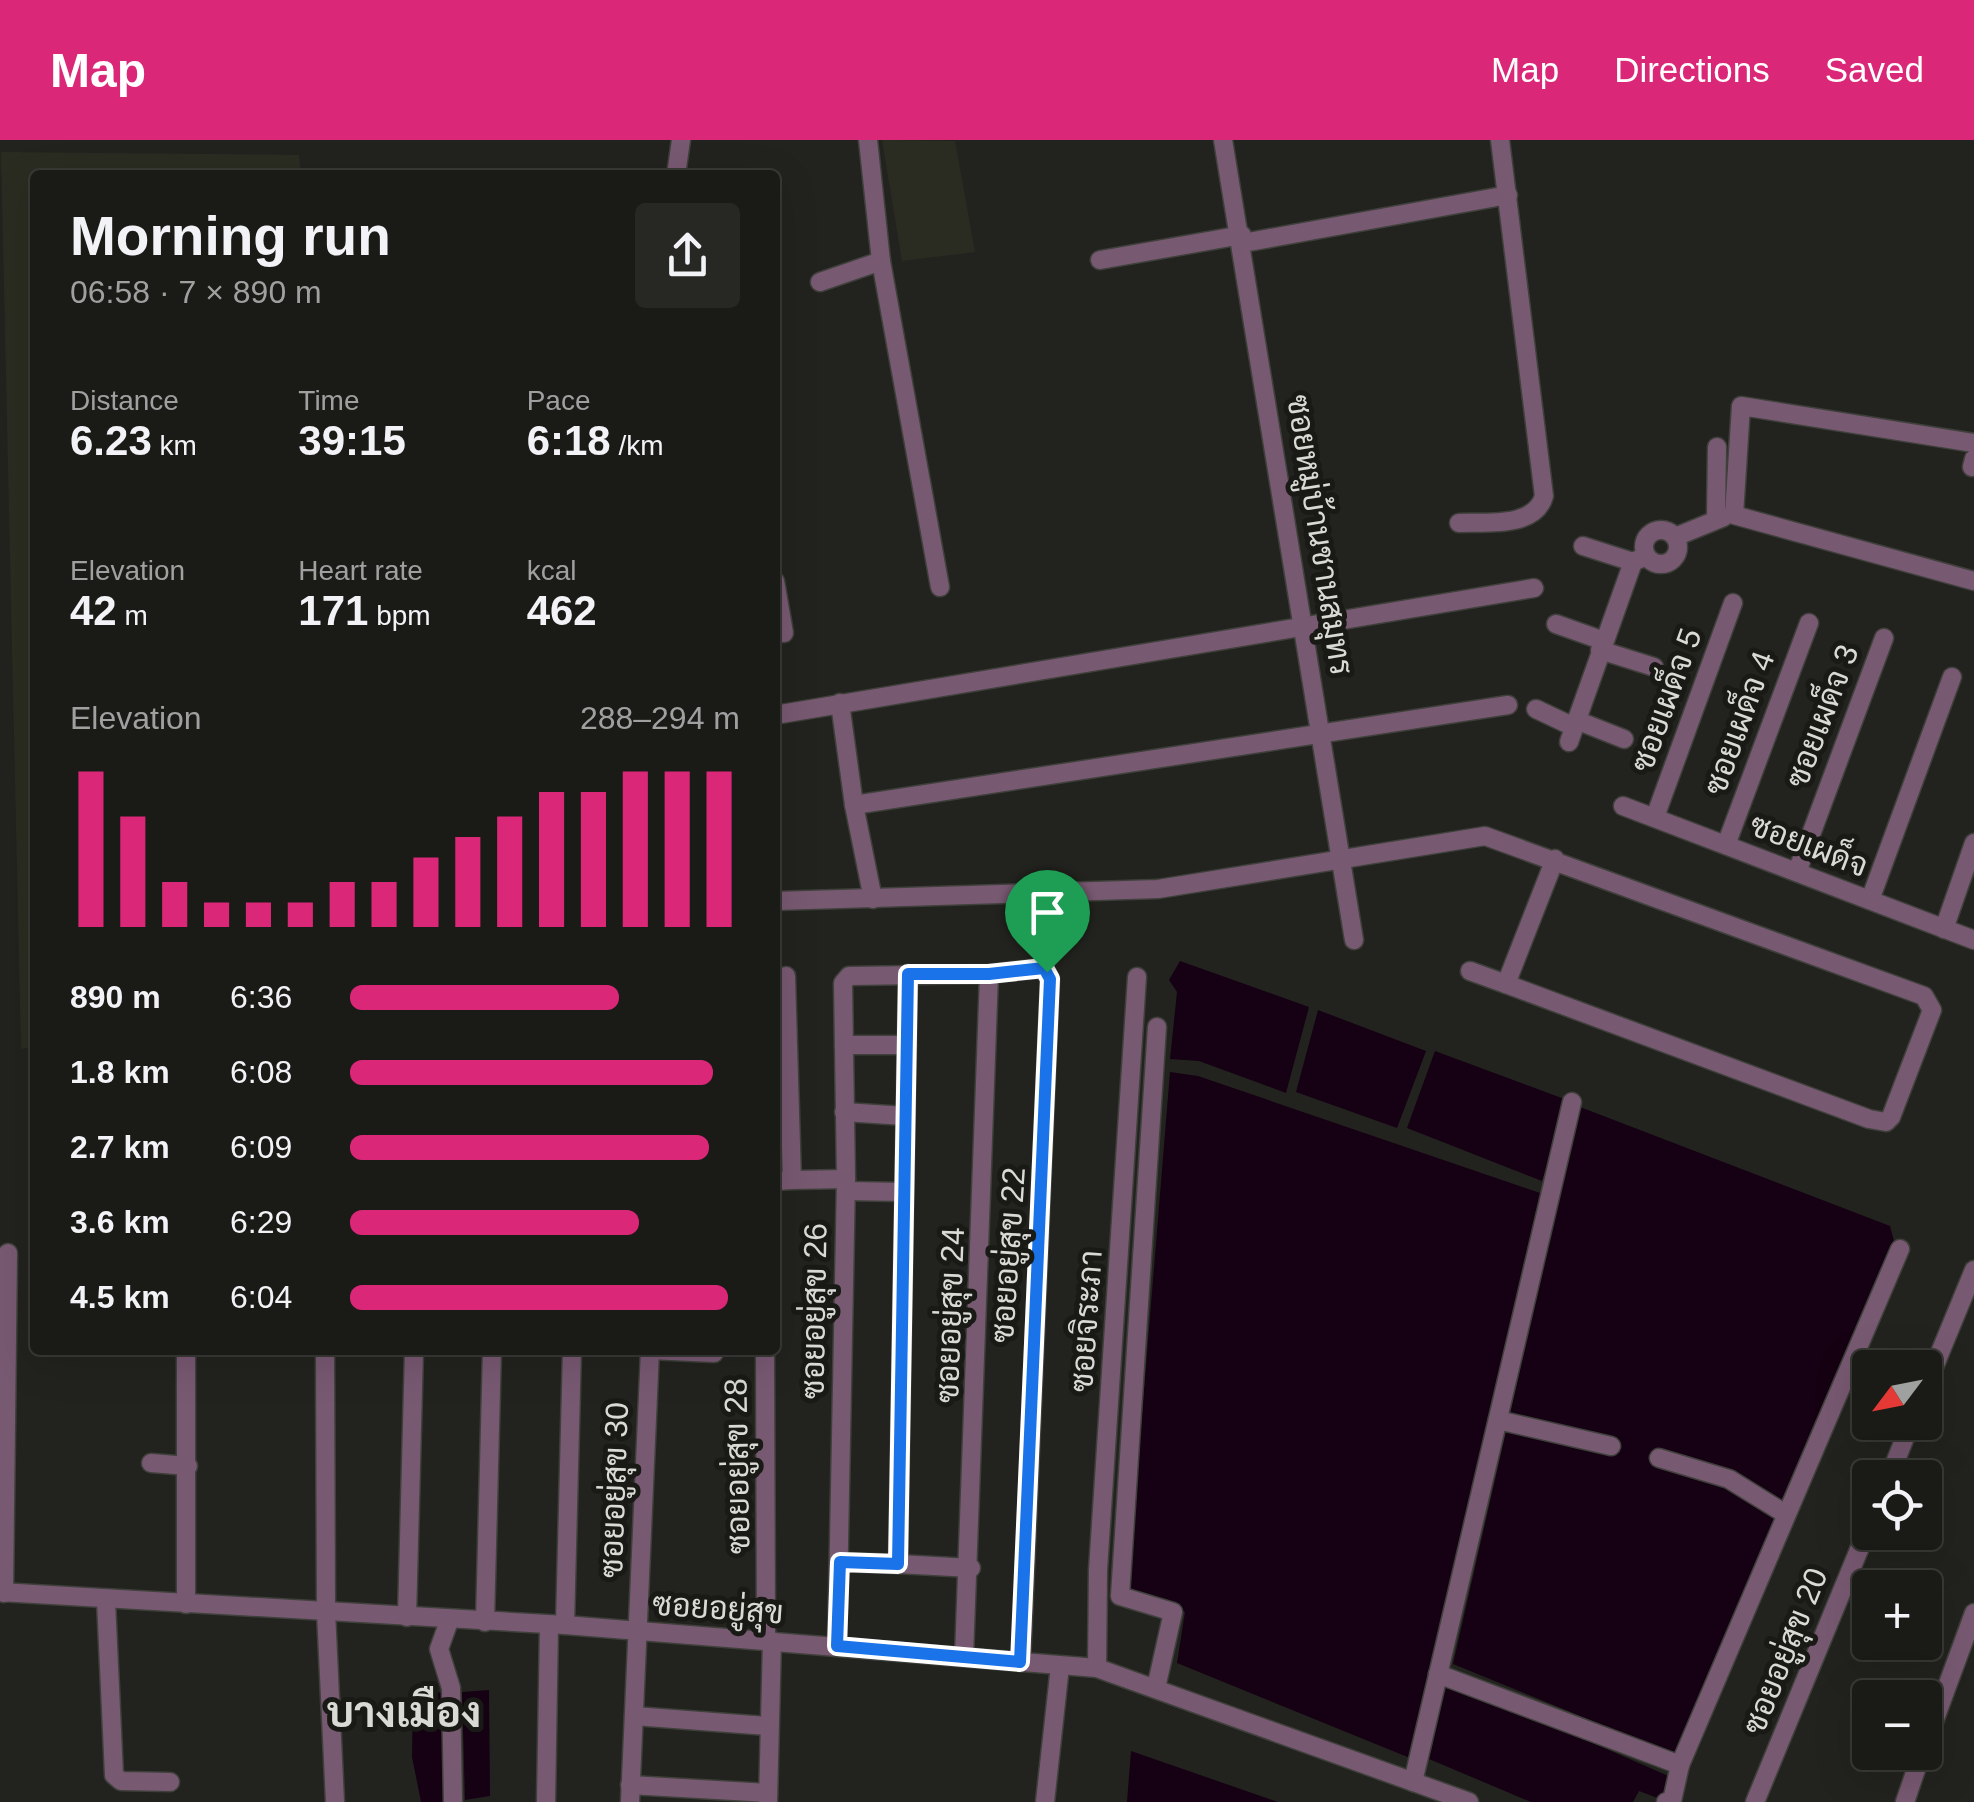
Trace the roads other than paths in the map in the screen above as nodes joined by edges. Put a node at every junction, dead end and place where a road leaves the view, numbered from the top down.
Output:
1 (868, 140) edge
2 (1224, 140) edge
3 (1500, 140) edge
4 (1508, 195) junction
5 (1242, 239) junction
6 (1100, 260) dead end
7 (881, 261) junction
8 (820, 282) dead end
9 (1974, 442) edge
10 (1717, 448) dead end
11 (1725, 517) junction
12 (1459, 523) dead end
13 (1583, 546) dead end
14 (1639, 559) junction
15 (1974, 582) edge
16 (940, 587) dead end
17 (1534, 588) dead end
18 (1733, 603) dead end
19 (780, 609) edge
20 (1808, 623) dead end
21 (1556, 624) dead end
22 (1304, 625) junction
23 (784, 632) dead end
24 (1884, 638) dead end
25 (1602, 645) junction
26 (1654, 667) dead end
27 (1952, 676) dead end
28 (840, 703) junction
29 (1508, 705) dead end
30 (1536, 709) dead end
31 (780, 714) edge
32 (1573, 729) junction
33 (1321, 736) junction
34 (1624, 739) dead end
35 (854, 806) junction
36 (1623, 806) dead end
37 (1655, 818) junction
38 (1974, 843) edge
39 (1726, 845) junction
40 (1556, 859) junction
41 (1341, 860) junction
42 (1797, 872) junction
43 (873, 899) junction
44 (1870, 900) junction
45 (780, 901) edge
46 (1944, 928) junction
47 (1354, 940) dead end
48 (1974, 940) edge
49 (1470, 971) dead end
50 (908, 974) junction
51 (989, 974) junction
52 (786, 976) dead end
53 (1138, 977) dead end
54 (1506, 984) junction
55 (1157, 1028) dead end
56 (844, 1045) junction
57 (906, 1045) junction
58 (1572, 1102) dead end
59 (844, 1112) junction
60 (905, 1116) junction
61 (783, 1180) edge
62 (846, 1185) junction
63 (904, 1192) junction
64 (1900, 1249) dead end
65 (8, 1253) dead end
66 (1974, 1270) edge
67 (1941, 1350) edge
68 (186, 1355) edge
69 (325, 1355) edge
70 (414, 1355) edge
71 (492, 1355) edge
72 (572, 1355) edge
73 (650, 1355) edge
74 (764, 1355) edge
75 (1498, 1420) junction
76 (1611, 1446) dead end
77 (1660, 1458) dead end
78 (151, 1463) dead end
79 (188, 1466) junction
80 (1784, 1513) junction
81 (1859, 1550) edge
82 (840, 1562) junction
83 (898, 1564) junction
84 (971, 1568) junction
85 (2, 1593) edge
86 (106, 1601) junction
87 (186, 1604) junction
88 (326, 1612) junction
89 (1974, 1613) edge
90 (407, 1616) junction
91 (449, 1621) junction
92 (485, 1622) junction
93 (557, 1626) junction
94 (635, 1632) junction
95 (769, 1641) junction
96 (837, 1646) junction
97 (964, 1657) junction
98 (1020, 1662) junction
99 (1060, 1666) junction
100 (1097, 1668) junction
101 (1438, 1674) junction
102 (1156, 1688) junction
103 (1942, 1700) edge
104 (634, 1716) junction
105 (768, 1726) junction
106 (1680, 1765) junction
107 (1917, 1770) edge
108 (170, 1782) dead end
109 (1413, 1782) junction
110 (630, 1794) edge
111 (768, 1798) edge
112 (335, 1802) edge
113 (453, 1802) edge
114 (546, 1802) edge
115 (1045, 1802) edge
116 (1469, 1802) edge
117 (1666, 1802) edge
118 (1756, 1802) edge
119 (1906, 1802) edge

1 - 7 street
2 - 5 street, ซอยหมู่บ้านชานสมุทร
3 - 4 street
4 - 5 street
4 - 12 street
5 - 6 street
5 - 22 street, ซอยหมู่บ้านชานสมุทร
7 - 8 street
7 - 16 street
9 - 11 street
10 - 11 street
11 - 14 street
11 - 15 street
13 - 14 street
14 - 25 street
17 - 22 street
18 - 37 street, ซอยเผด็จ 5
19 - 23 street
20 - 39 street, ซอยเผด็จ 4
21 - 25 street
22 - 28 street
22 - 33 street, ซอยหมู่บ้านชานสมุทร
24 - 42 street, ซอยเผด็จ 3
25 - 26 street
25 - 32 street
27 - 44 street
28 - 31 street
28 - 35 street
29 - 33 street
30 - 32 street
32 - 34 street
33 - 35 street
33 - 41 street, ซอยหมู่บ้านชานสมุทร
35 - 43 street
36 - 37 street, ซอยเผด็จ
37 - 39 street, ซอยเผด็จ
38 - 46 street
39 - 42 street, ซอยเผด็จ
40 - 41 street
40 - 54 street
40 - 54 street
41 - 43 street
41 - 47 street, ซอยหมู่บ้านชานสมุทร
42 - 44 street, ซอยเผด็จ
43 - 45 street
44 - 46 street, ซอยเผด็จ
46 - 48 street, ซอยเผด็จ
49 - 54 street
50 - 51 street
50 - 56 street, ซอยอยู่สุข 26
50 - 57 street
51 - 84 street, ซอยอยู่สุข 24
51 - 98 street, ซอยอยู่สุข 22
52 - 61 street
53 - 100 street, ซอยจิระภา
55 - 102 street
56 - 57 street
56 - 59 street, ซอยอยู่สุข 26
57 - 60 street
58 - 75 street
59 - 60 street
59 - 62 street, ซอยอยู่สุข 26
60 - 63 street
61 - 62 street
62 - 63 street
62 - 82 street, ซอยอยู่สุข 26
63 - 83 street
64 - 80 street
65 - 85 street
66 - 67 street
68 - 79 street
69 - 88 street
70 - 90 street
71 - 92 street
72 - 93 street
73 - 94 street, ซอยอยู่สุข 30
74 - 95 street, ซอยอยู่สุข 28
75 - 76 street
75 - 101 street
77 - 80 street
78 - 79 street
79 - 87 street
80 - 106 street
81 - 118 street, ซอยอยู่สุข 20
82 - 83 street
82 - 96 street, ซอยอยู่สุข 26
83 - 84 street
84 - 97 street, ซอยอยู่สุข 24
85 - 86 street, ซอยอยู่สุข
86 - 87 street, ซอยอยู่สุข
86 - 108 street
87 - 88 street, ซอยอยู่สุข
88 - 90 street, ซอยอยู่สุข
88 - 112 street
89 - 103 street
90 - 91 street, ซอยอยู่สุข
91 - 92 street, ซอยอยู่สุข
91 - 113 street
92 - 93 street, ซอยอยู่สุข
93 - 94 street, ซอยอยู่สุข
93 - 114 street
94 - 95 street, ซอยอยู่สุข
94 - 104 street, ซอยอยู่สุข 30
95 - 96 street, ซอยอยู่สุข
95 - 105 street, ซอยอยู่สุข 28
96 - 97 street, ซอยอยู่สุข
97 - 98 street, ซอยอยู่สุข
98 - 99 street, ซอยอยู่สุข
99 - 100 street, ซอยอยู่สุข
99 - 115 street
100 - 102 street, ซอยอยู่สุข
101 - 106 street
101 - 109 street
102 - 109 street, ซอยอยู่สุข
104 - 105 street
104 - 110 street, ซอยอยู่สุข 30
105 - 111 street, ซอยอยู่สุข 28
106 - 117 street
107 - 119 street
109 - 116 street, ซอยอยู่สุข
110 - 111 street

